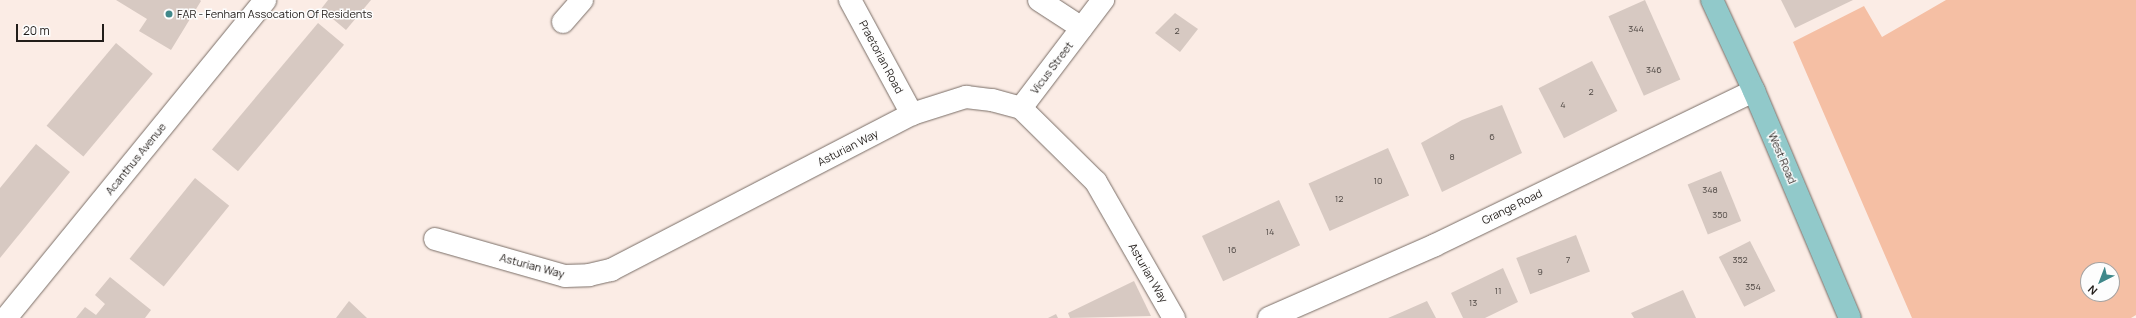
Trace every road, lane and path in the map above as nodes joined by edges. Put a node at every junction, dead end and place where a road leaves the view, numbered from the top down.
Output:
1 (582, 0) edge
2 (850, 0) edge
3 (1039, 0) edge
4 (1103, 0) edge
5 (1712, 0) edge
6 (261, 1) edge
7 (563, 22) dead end
8 (1082, 28) junction
9 (1754, 91) junction
10 (1021, 108) junction
11 (912, 114) junction
12 (436, 239) dead end
13 (6, 318) edge
14 (1174, 318) edge
15 (1269, 318) edge
16 (1849, 318) edge

1 - 7 street
2 - 11 street, Praetorian Road
3 - 8 street
4 - 8 street, Vicus Street
5 - 9 main road, West Road
6 - 13 street, Acanthus Avenue
8 - 10 street, Vicus Street
9 - 15 street, Grange Road
9 - 16 main road, West Road
10 - 11 street, Asturian Way
10 - 14 street, Asturian Way
11 - 12 street, Asturian Way

